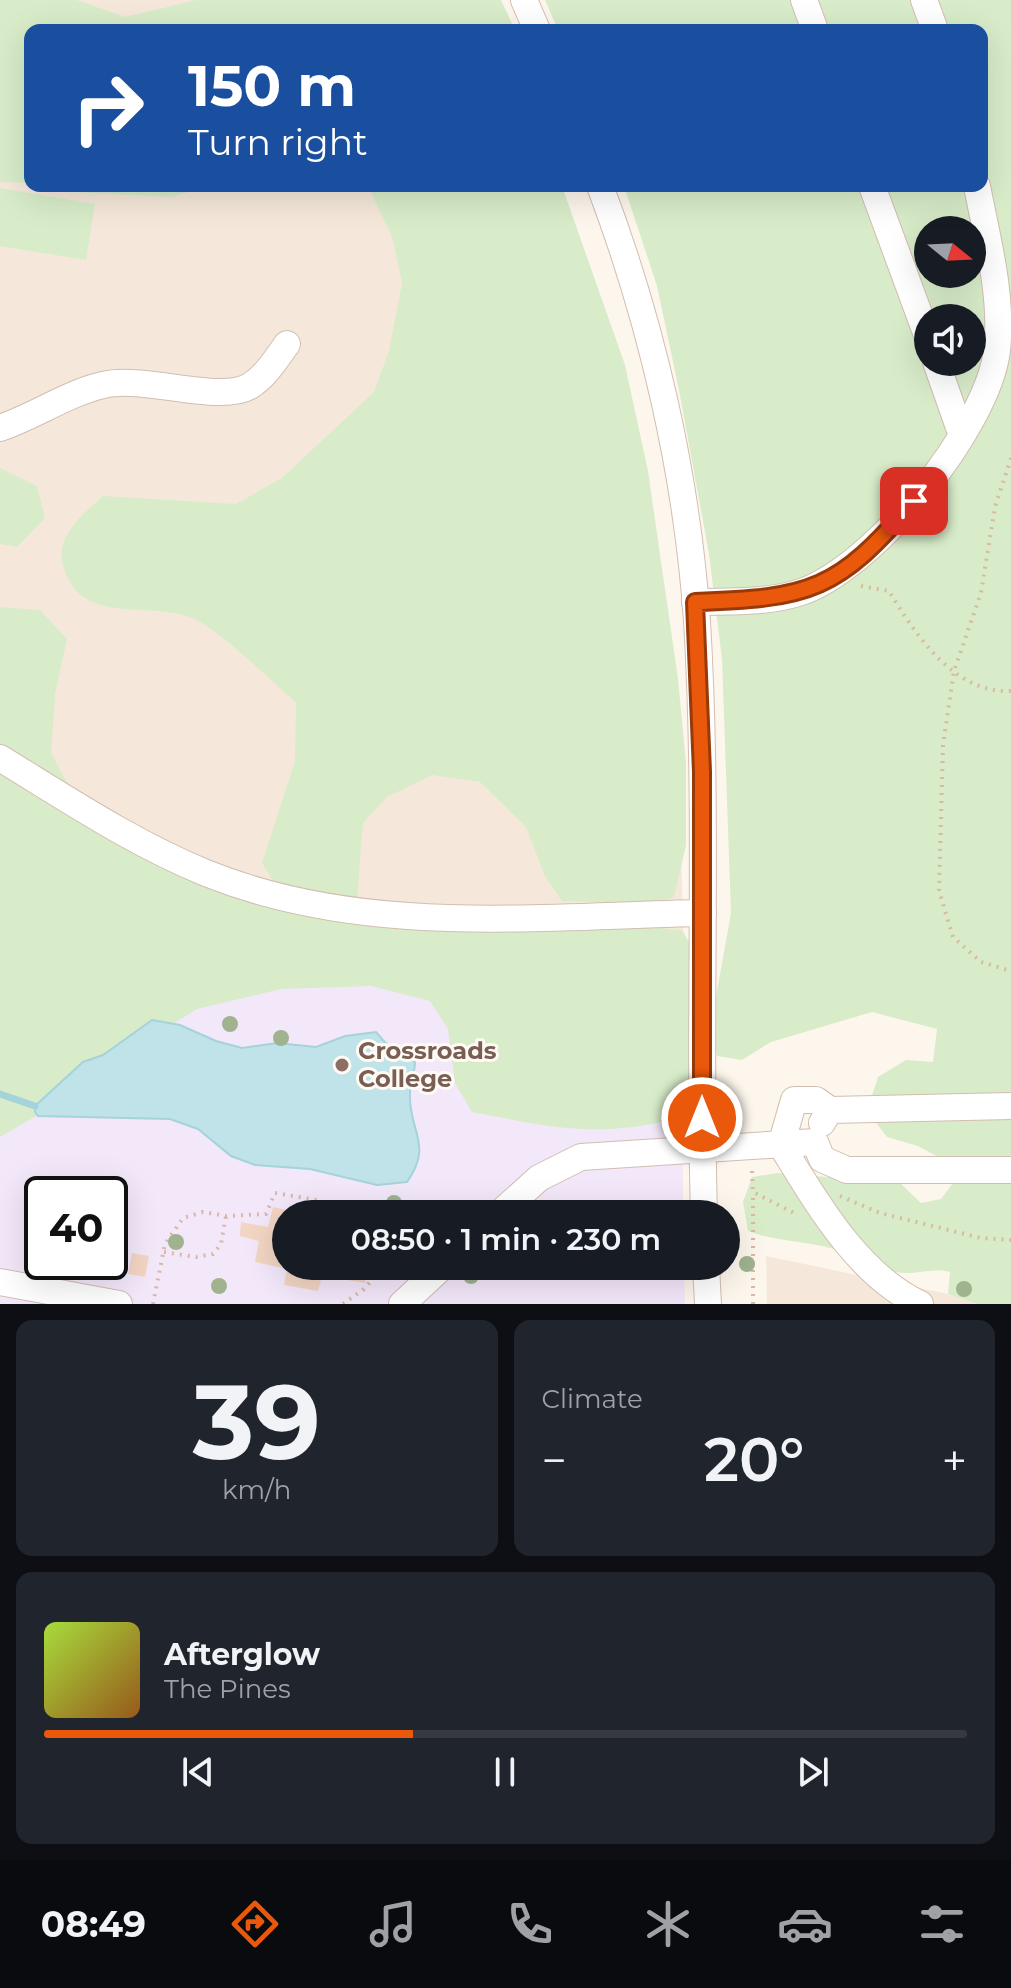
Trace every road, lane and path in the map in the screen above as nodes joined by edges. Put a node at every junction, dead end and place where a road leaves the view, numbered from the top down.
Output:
1 (524, 0) edge
2 (804, 0) edge
3 (924, 0) edge
4 (534, 24) edge
5 (813, 24) edge
6 (933, 24) edge
7 (602, 192) edge
8 (874, 192) edge
9 (978, 192) edge
10 (915, 304) edge
11 (1004, 343) edge
12 (287, 344) dead end
13 (941, 376) edge
14 (0, 428) edge
15 (961, 433) junction
16 (1011, 458) edge
17 (853, 584) dead end
18 (695, 602) junction
19 (954, 671) junction
20 (1011, 692) edge
21 (0, 758) edge
22 (703, 913) junction
23 (1011, 970) edge
24 (1011, 1106) edge
25 (830, 1110) junction
26 (815, 1142) junction
27 (781, 1145) junction
28 (752, 1146) junction
29 (702, 1148) junction
30 (1011, 1170) edge
31 (753, 1192) junction
32 (272, 1200) edge
33 (272, 1200) edge
34 (317, 1200) edge
35 (515, 1200) edge
36 (704, 1200) edge
37 (821, 1208) junction
38 (226, 1216) junction
39 (1011, 1240) edge
40 (164, 1252) junction
41 (372, 1280) edge
42 (428, 1280) edge
43 (707, 1280) edge
44 (0, 1282) edge
45 (119, 1304) edge
46 (153, 1304) edge
47 (343, 1304) edge
48 (402, 1304) edge
49 (708, 1304) edge
50 (753, 1304) edge
51 (920, 1304) edge

1 - 4 street
2 - 5 street
3 - 6 street
7 - 18 street
8 - 10 street
9 - 11 street
11 - 15 street
12 - 14 street
13 - 15 street
15 - 18 street
16 - 19 path
17 - 19 path
18 - 22 street
19 - 20 path
19 - 23 path
21 - 22 street
22 - 29 street
24 - 25 street
25 - 26 street
25 - 27 street
26 - 27 street
26 - 30 street
27 - 28 street
27 - 37 street
28 - 29 street
28 - 31 path
29 - 35 street
29 - 36 street
31 - 37 path
31 - 50 path
32 - 34 path
33 - 38 path
37 - 39 path
37 - 51 street
38 - 40 path
38 - 40 path
40 - 46 path
41 - 47 path
42 - 48 street
43 - 49 street
44 - 45 street

